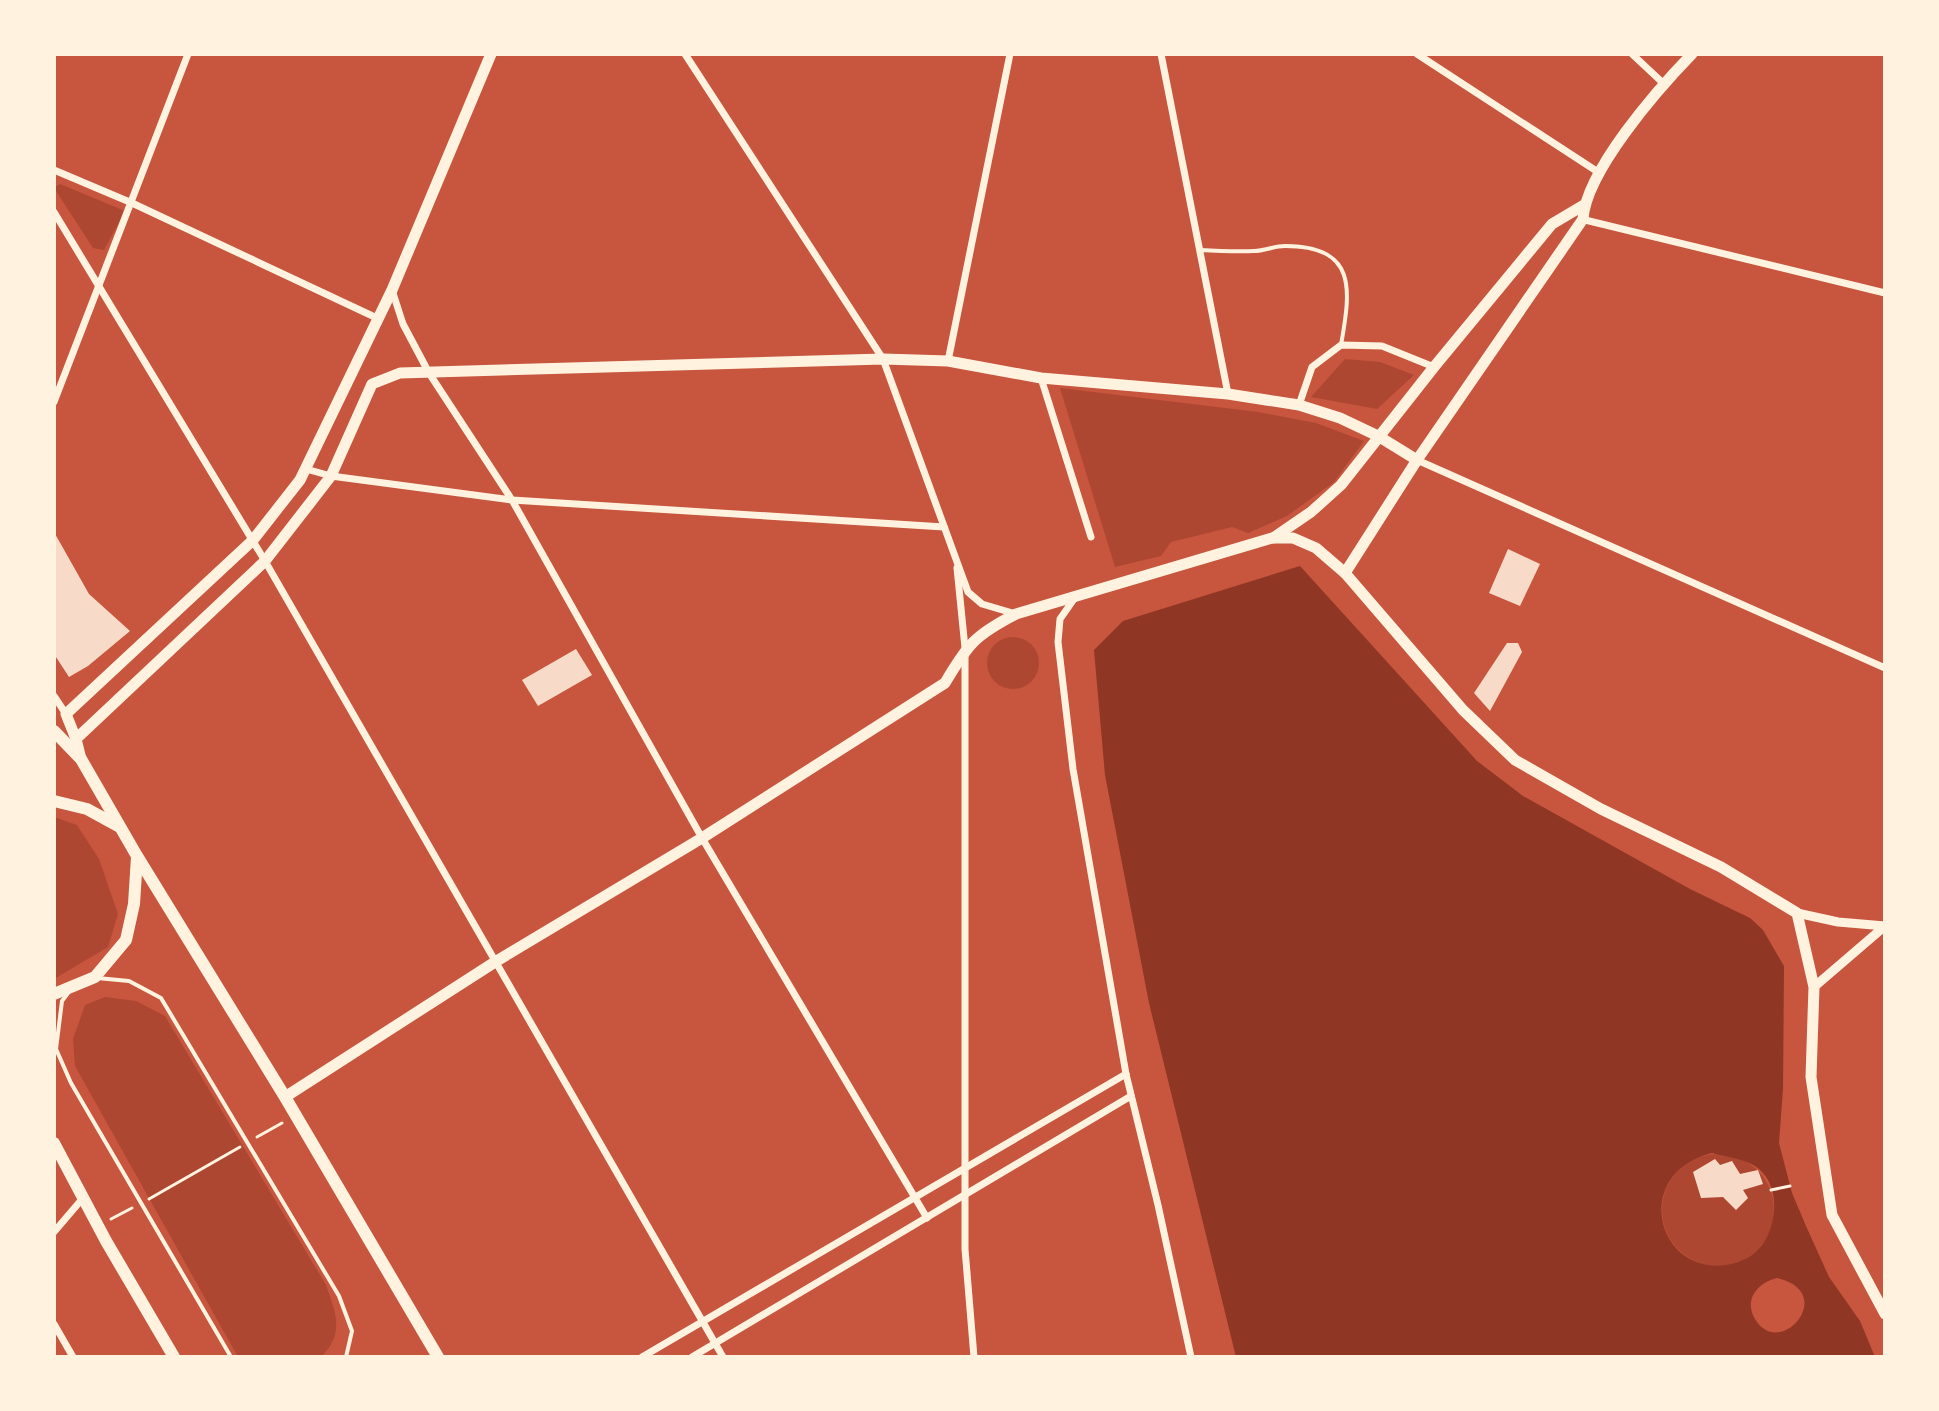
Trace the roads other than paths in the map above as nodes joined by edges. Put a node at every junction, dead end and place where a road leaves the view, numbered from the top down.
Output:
1 (188, 54) edge
2 (491, 54) edge
3 (685, 54) edge
4 (1010, 54) edge
5 (1161, 54) edge
6 (1417, 54) edge
7 (1632, 54) edge
8 (1692, 54) edge
9 (1663, 83) junction
10 (54, 170) edge
11 (1598, 172) junction
12 (132, 203) junction
13 (1584, 205) junction
14 (54, 212) edge
15 (1567, 214) junction
16 (1583, 219) junction
17 (1198, 250) junction
18 (99, 285) junction
19 (392, 290) junction
20 (1885, 293) edge
21 (379, 319) junction
22 (1341, 345) junction
23 (883, 359) junction
24 (948, 361) junction
25 (1434, 367) junction
26 (429, 373) junction
27 (1041, 378) junction
28 (1228, 394) junction
29 (54, 402) edge
30 (1299, 405) junction
31 (1378, 436) junction
32 (1417, 460) junction
33 (306, 469) junction
34 (331, 476) junction
35 (512, 500) junction
36 (944, 527) junction
37 (1091, 537) dead end
38 (1272, 538) junction
39 (253, 540) junction
40 (265, 561) junction
41 (957, 568) junction
42 (1345, 573) junction
43 (1075, 597) junction
44 (1016, 614) junction
45 (965, 647) junction
46 (1885, 668) edge
47 (54, 696) edge
48 (66, 714) junction
49 (54, 731) edge
50 (76, 739) junction
51 (81, 759) junction
52 (54, 801) edge
53 (121, 828) junction
54 (702, 838) junction
55 (137, 856) junction
56 (1797, 913) junction
57 (1885, 926) edge
58 (495, 962) junction
59 (95, 977) junction
60 (72, 986) junction
61 (1814, 987) junction
62 (54, 994) edge
63 (1126, 1074) junction
64 (1131, 1096) junction
65 (285, 1097) junction
66 (54, 1143) edge
67 (966, 1168) junction
68 (966, 1195) junction
69 (83, 1198) junction
70 (914, 1199) junction
71 (927, 1218) junction
72 (54, 1232) edge
73 (1885, 1312) edge
74 (701, 1320) junction
75 (54, 1324) edge
76 (715, 1343) junction
77 (73, 1357) edge
78 (174, 1357) edge
79 (231, 1357) edge
80 (346, 1357) edge
81 (438, 1357) edge
82 (642, 1357) edge
83 (692, 1357) edge
84 (723, 1357) edge
85 (974, 1357) edge
86 (1191, 1357) edge

1 - 12 street
2 - 19 main road
3 - 23 street
4 - 24 street
5 - 17 street
6 - 11 street
7 - 9 street
8 - 9 main road
9 - 11 main road
10 - 12 street
11 - 13 main road
12 - 18 street
12 - 21 street
13 - 15 main road
13 - 16 main road
14 - 18 street
15 - 16 street
15 - 25 main road
16 - 20 street
16 - 32 main road
17 - 22 lane
17 - 28 street
18 - 29 street
18 - 39 street
19 - 21 main road
19 - 26 street
21 - 33 main road
22 - 25 street
22 - 30 street
23 - 24 main road
23 - 26 main road
23 - 36 street
24 - 27 main road
25 - 31 main road
26 - 34 main road
26 - 35 street
27 - 28 main road
27 - 37 street
28 - 30 main road
30 - 31 main road
31 - 32 main road
31 - 38 main road
32 - 42 main road
32 - 46 street
33 - 34 street
33 - 39 main road
34 - 35 street
34 - 40 main road
35 - 36 street
35 - 54 street
36 - 41 street
38 - 42 main road
38 - 43 main road
39 - 40 street
39 - 48 main road
40 - 50 main road
40 - 58 street
41 - 44 street
41 - 45 street
42 - 56 main road
43 - 44 main road
43 - 63 street
44 - 45 main road
45 - 54 main road
45 - 67 street
47 - 48 street
48 - 50 main road
49 - 51 main road
50 - 51 main road
51 - 53 main road
52 - 53 main road
53 - 55 main road
54 - 58 main road
54 - 70 street
55 - 59 main road
55 - 65 main road
56 - 57 street
56 - 61 main road
57 - 61 street
58 - 65 main road
58 - 74 street
59 - 60 main road
59 - 80 lane
60 - 62 main road
60 - 79 lane
61 - 73 main road
63 - 64 street
63 - 67 street
64 - 68 street
64 - 86 street
65 - 81 main road
66 - 69 main road
67 - 68 street
67 - 70 street
68 - 71 street
68 - 85 street
69 - 72 street
69 - 78 main road
70 - 71 street
70 - 74 street
71 - 76 street
74 - 76 street
74 - 82 street
75 - 77 street
76 - 83 street
76 - 84 street

